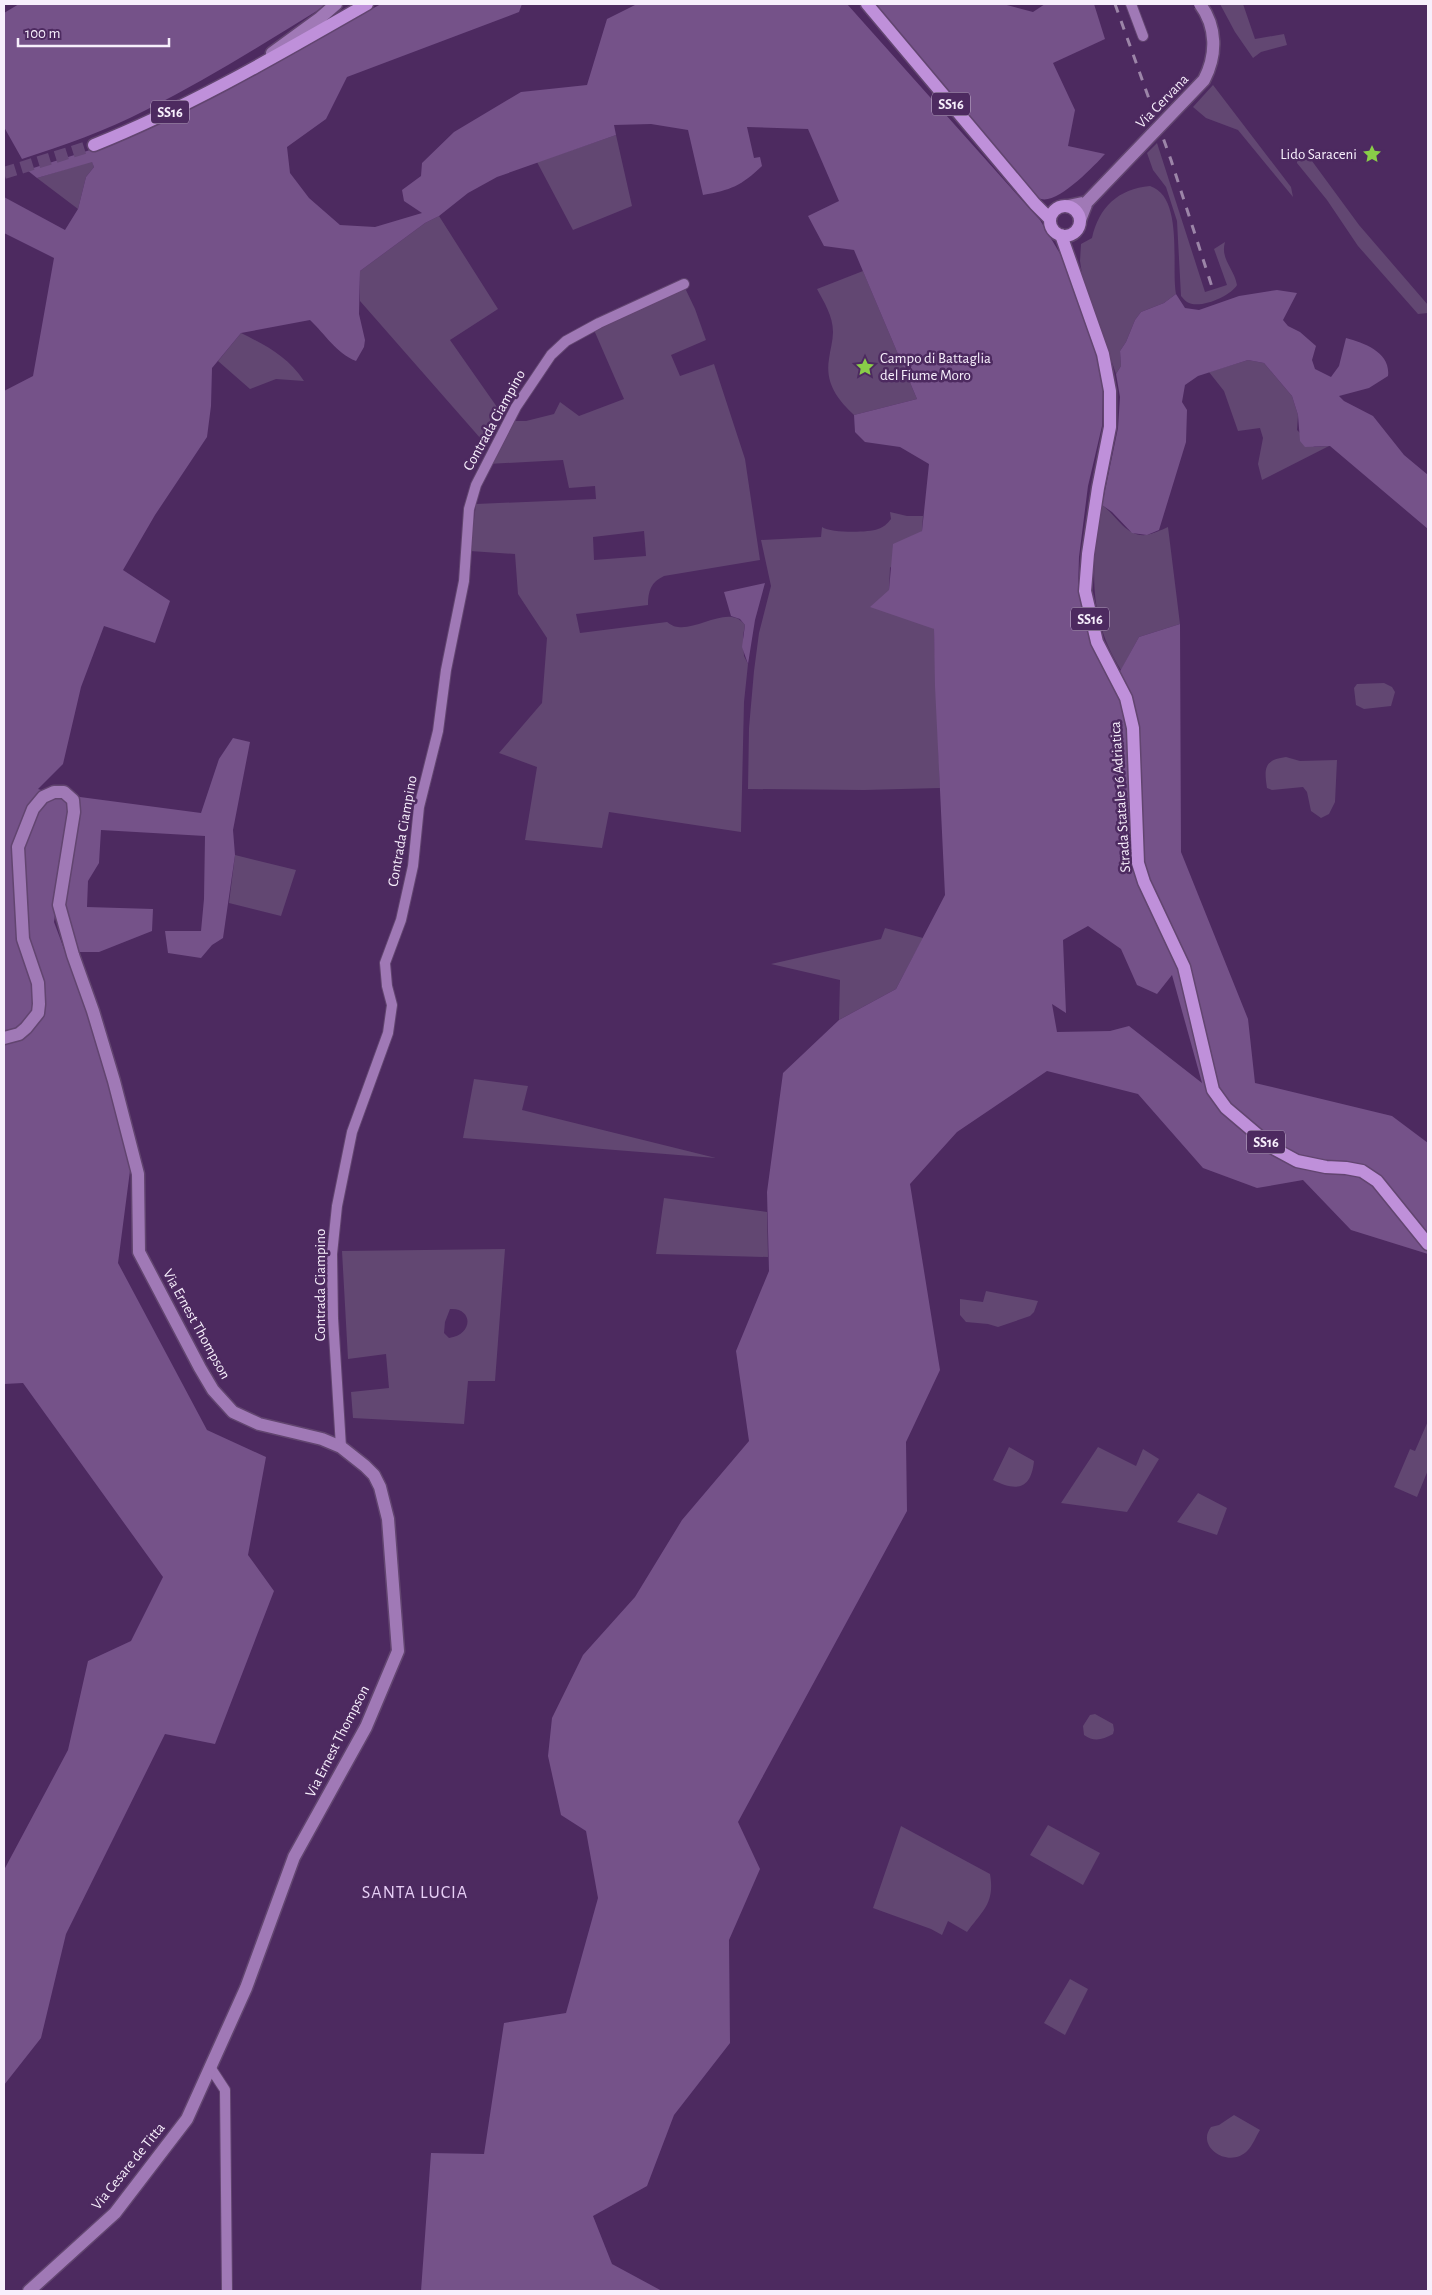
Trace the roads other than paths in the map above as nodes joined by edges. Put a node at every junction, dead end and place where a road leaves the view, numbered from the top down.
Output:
1 (336, 4) edge
2 (367, 4) edge
3 (867, 4) edge
4 (1131, 4) edge
5 (1200, 4) edge
6 (1143, 36) dead end
7 (244, 74) junction
8 (94, 145) tunnel mouth
9 (1087, 202) junction
10 (1068, 206) junction
11 (1052, 215) junction
12 (1080, 220) junction
13 (1067, 234) junction
14 (684, 284) dead end
15 (4, 1038) edge
16 (1428, 1244) edge
17 (340, 1446) junction
18 (210, 2067) junction
19 (29, 2291) edge
20 (227, 2291) edge

1 - 7 street
2 - 7 main road, SS16
3 - 11 main road, SS16
4 - 6 street
5 - 9 street, Via Cervana, bridge
7 - 8 main road, SS16
9 - 10 street
9 - 12 street, Via Cervana
10 - 11 main road
10 - 12 main road
11 - 13 main road, SS16
12 - 13 main road
13 - 16 main road, Strada Statale 16 Adriatica / SS16
14 - 17 street, Contrada Ciampino
15 - 17 street, Via Ernest Thompson
17 - 18 street, Via Ernest Thompson
18 - 19 street, Via Cesare de Titta
18 - 20 street

